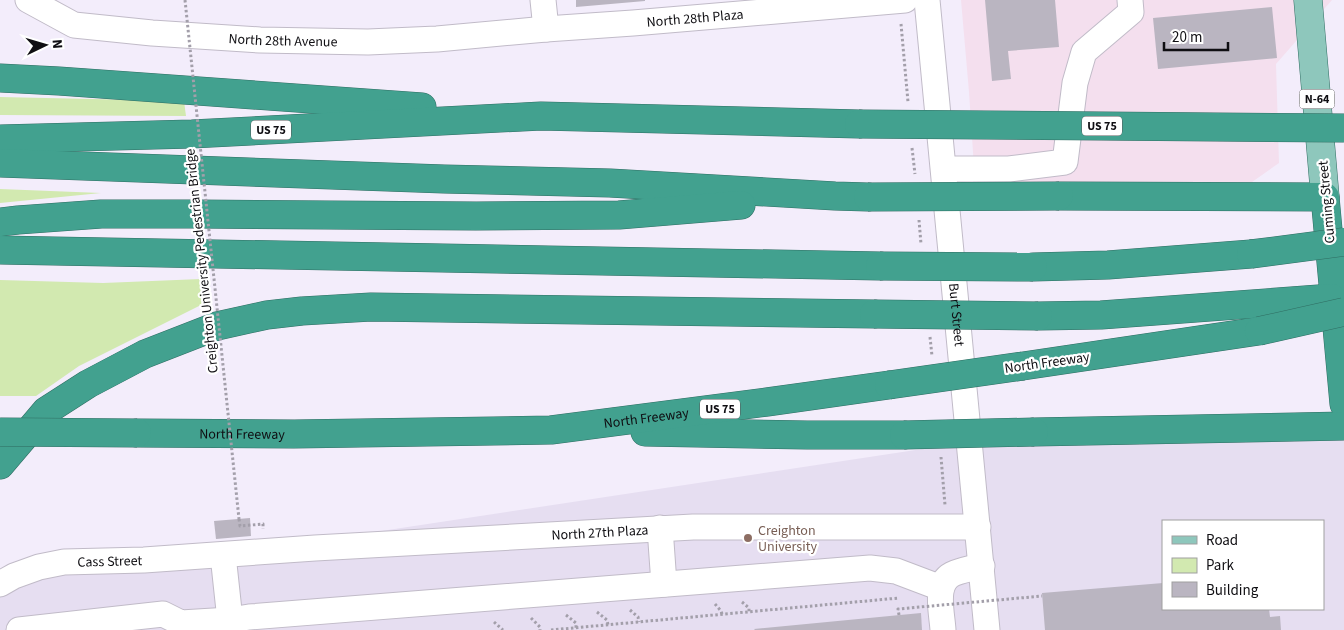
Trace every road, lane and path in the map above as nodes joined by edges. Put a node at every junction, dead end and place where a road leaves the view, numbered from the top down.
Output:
1 (28, 0) edge
2 (185, 0) edge
3 (543, 0) edge
4 (905, 0) edge
5 (928, 0) edge
6 (1130, 0) edge
7 (1308, 0) edge
8 (546, 29) junction
9 (0, 78) edge
10 (541, 116) junction
11 (1344, 128) edge
12 (0, 139) edge
13 (0, 163) edge
14 (944, 169) junction
15 (835, 196) junction
16 (1325, 197) junction
17 (0, 222) edge
18 (1344, 242) edge
19 (0, 250) edge
20 (1344, 297) edge
21 (1344, 312) edge
22 (1344, 398) edge
23 (1344, 404) edge
24 (1344, 426) edge
25 (551, 430) junction
26 (0, 432) edge
27 (0, 464) edge
28 (239, 519) dead end
29 (978, 527) junction
30 (660, 528) junction
31 (223, 554) junction
32 (982, 566) junction
33 (0, 584) edge
34 (664, 584) junction
35 (933, 585) junction
36 (1042, 596) dead end
37 (899, 615) dead end
38 (638, 617) dead end
39 (230, 620) junction
40 (639, 622) junction
41 (178, 626) edge
42 (19, 630) edge
43 (551, 630) edge
44 (942, 630) edge
45 (988, 630) edge

1 - 8 street, North 28th Avenue
2 - 28 path, Creighton University Pedestrian Bridge, bridge
3 - 8 street
4 - 8 street, North 28th Plaza
5 - 14 street, Burt Street
6 - 14 street
7 - 16 main road, Cuming Street / N-64
9 - 10 highway
10 - 11 highway, US 75, bridge
10 - 12 highway, US 75
13 - 15 highway
14 - 29 street, Burt Street
15 - 16 highway, bridge
15 - 17 highway
16 - 22 highway, Cuming Street / N-64
18 - 19 highway, bridge
20 - 27 highway, bridge
21 - 25 highway, North Freeway / US 75, bridge
22 - 23 highway, Cuming Street / N-64
24 - 25 highway, bridge
25 - 26 highway, North Freeway / US 75, bridge
29 - 30 street, North 27th Plaza
29 - 32 street, Burt Street
30 - 31 street, North 27th Plaza
30 - 34 street
31 - 33 street, Cass Street
31 - 39 street
32 - 35 street
32 - 45 street, Burt Street
34 - 35 street
34 - 39 street
35 - 40 path
35 - 44 street
36 - 37 path, bridge
38 - 40 path
39 - 41 street
40 - 43 path
41 - 42 street

